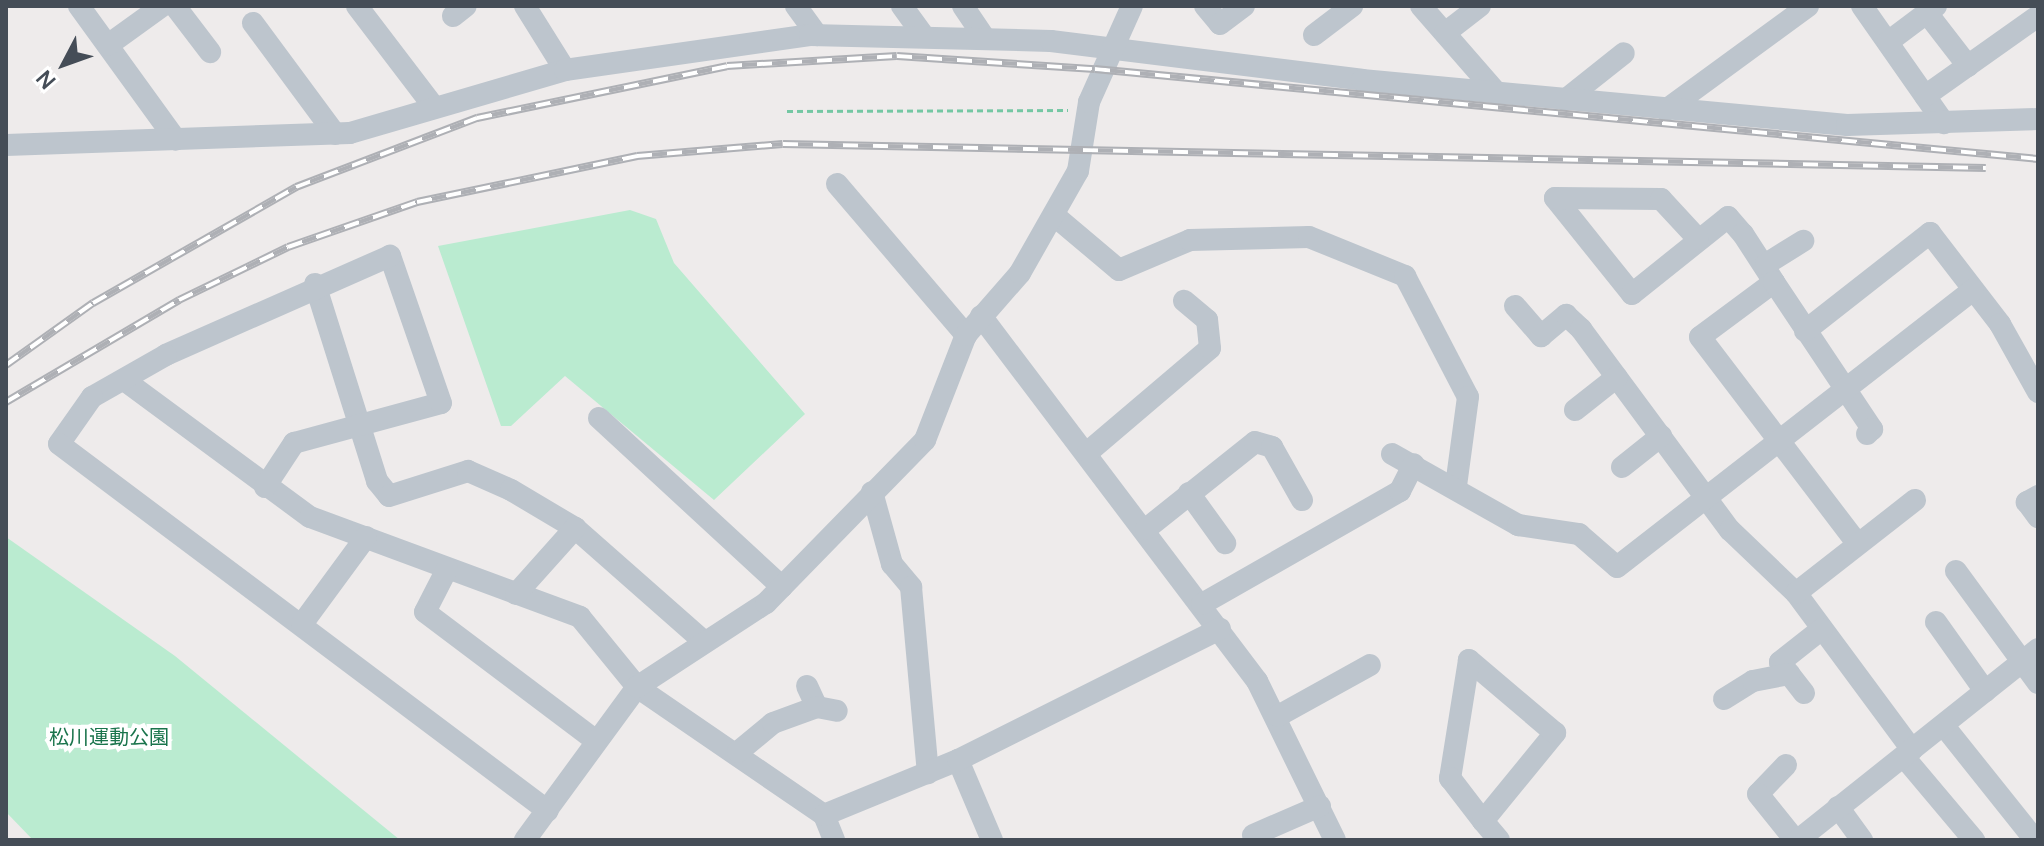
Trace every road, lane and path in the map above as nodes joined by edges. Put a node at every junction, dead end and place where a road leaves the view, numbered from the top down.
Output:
1 (79, 6) edge
2 (162, 6) edge
3 (175, 6) edge
4 (357, 6) edge
5 (525, 6) edge
6 (796, 6) edge
7 (902, 6) edge
8 (963, 6) edge
9 (1132, 6) edge
10 (1205, 6) edge
11 (1244, 6) edge
12 (1352, 6) edge
13 (1421, 6) edge
14 (1480, 6) edge
15 (1808, 6) edge
16 (1862, 6) edge
17 (2034, 6) edge
18 (1931, 9) edge
19 (2038, 14) edge
20 (253, 23) dead end
21 (1445, 33) junction
22 (817, 35) junction
23 (1314, 35) dead end
24 (924, 36) junction
25 (984, 37) junction
26 (1888, 42) junction
27 (108, 45) junction
28 (1110, 48) junction
29 (210, 52) dead end
30 (1624, 53) dead end
31 (1968, 66) junction
32 (565, 70) junction
33 (1497, 93) junction
34 (1925, 96) junction
35 (1565, 100) junction
36 (434, 107) junction
37 (1088, 109) junction
38 (1666, 110) junction
39 (787, 111) dead end
40 (2038, 119) edge
41 (1944, 123) junction
42 (335, 134) junction
43 (176, 140) junction
44 (6, 145) edge
45 (837, 184) dead end
46 (1056, 217) junction
47 (1698, 239) junction
48 (1803, 241) dead end
49 (1770, 273) junction
50 (315, 284) junction
51 (1973, 290) junction
52 (1184, 301) dead end
53 (1515, 306) dead end
54 (981, 316) junction
55 (1805, 331) junction
56 (966, 335) junction
57 (1617, 377) junction
58 (124, 380) junction
59 (1844, 390) junction
60 (2038, 392) edge
61 (1575, 410) dead end
62 (599, 418) dead end
63 (361, 424) junction
64 (1867, 434) dead end
65 (1661, 436) junction
66 (1778, 439) junction
67 (1088, 452) junction
68 (1392, 454) dead end
69 (1414, 464) junction
70 (1622, 467) dead end
71 (1456, 486) junction
72 (265, 487) junction
73 (872, 492) junction
74 (1189, 493) junction
75 (2038, 496) edge
76 (1707, 497) junction
77 (1302, 500) dead end
78 (1915, 500) dead end
79 (2038, 517) edge
80 (575, 528) junction
81 (1146, 529) junction
82 (366, 537) junction
83 (1225, 543) dead end
84 (1857, 543) junction
85 (447, 569) junction
86 (1956, 571) dead end
87 (782, 587) junction
88 (1796, 593) junction
89 (516, 594) junction
90 (1202, 604) junction
91 (1936, 622) dead end
92 (302, 624) junction
93 (1220, 629) junction
94 (1822, 629) junction
95 (703, 641) junction
96 (2030, 656) edge
97 (1370, 665) dead end
98 (1789, 674) junction
99 (2038, 683) edge
100 (807, 686) dead end
101 (637, 687) junction
102 (1985, 691) junction
103 (1804, 693) dead end
104 (1724, 699) dead end
105 (1278, 716) junction
106 (1944, 726) junction
107 (596, 741) junction
108 (738, 752) junction
109 (1908, 754) junction
110 (958, 760) junction
111 (1786, 765) dead end
112 (928, 773) junction
113 (1320, 806) junction
114 (1838, 807) junction
115 (548, 811) junction
116 (824, 815) junction
117 (1483, 821) junction
118 (1253, 835) dead end
119 (525, 840) edge
120 (834, 840) edge
121 (992, 840) edge
122 (1335, 840) edge
123 (1499, 840) edge
124 (1796, 840) edge
125 (1862, 840) edge
126 (1974, 840) edge
127 (2035, 840) edge

1 - 27 street
2 - 27 street
3 - 29 street
4 - 36 street
5 - 32 street
6 - 22 street
7 - 24 street
8 - 25 street
9 - 28 street
10 - 11 street
12 - 23 street
13 - 21 street
14 - 21 street
15 - 38 street
16 - 26 street
17 - 19 street
18 - 26 street
18 - 31 street
19 - 31 street
20 - 42 street
21 - 33 street
22 - 24 street
22 - 32 street
24 - 25 street
25 - 28 street
26 - 34 street
27 - 43 street
28 - 33 street
28 - 37 street
30 - 35 street
31 - 34 street
32 - 36 street
33 - 35 street
34 - 41 street
35 - 38 street
36 - 42 street
37 - 39 path
37 - 46 street
38 - 41 street
40 - 41 street
42 - 43 street
43 - 44 street
45 - 56 street
46 - 54 street
46 - 71 street
47 - 47 street
47 - 49 street
48 - 49 street
49 - 55 street
49 - 66 street
50 - 58 street
50 - 63 street
50 - 63 street
51 - 55 street
51 - 59 street
51 - 60 street
52 - 67 street
53 - 57 street
54 - 56 street
54 - 67 street
55 - 59 street
56 - 73 street
57 - 61 street
57 - 65 street
58 - 72 street
58 - 92 street
59 - 64 street
59 - 66 street
62 - 87 street
63 - 72 street
63 - 80 street
65 - 70 street
65 - 76 street
66 - 76 street
66 - 84 street
67 - 81 street
68 - 69 street
69 - 71 street
69 - 90 street
71 - 76 street
72 - 82 street
73 - 87 street
73 - 112 street
74 - 77 street
74 - 81 street
74 - 83 street
75 - 79 street
76 - 88 street
78 - 84 street
80 - 89 street
80 - 95 street
81 - 90 street
82 - 85 street
82 - 92 street
84 - 88 street
85 - 89 street
85 - 107 street
86 - 96 street
87 - 95 street
88 - 94 street
89 - 101 street
90 - 93 street
91 - 102 street
92 - 115 street
93 - 105 street
93 - 110 street
94 - 98 street
94 - 109 street
95 - 101 street
96 - 99 street
96 - 102 street
97 - 105 street
98 - 103 street
98 - 104 street
100 - 108 street
101 - 107 street
101 - 108 street
102 - 106 street
105 - 113 street
106 - 109 street
106 - 127 street
107 - 115 street
108 - 116 street
109 - 114 street
109 - 126 street
110 - 112 street
110 - 121 street
111 - 124 street
112 - 116 street
113 - 118 street
113 - 122 street
114 - 124 street
114 - 125 street
115 - 119 street
116 - 120 street
117 - 117 street
117 - 123 street

